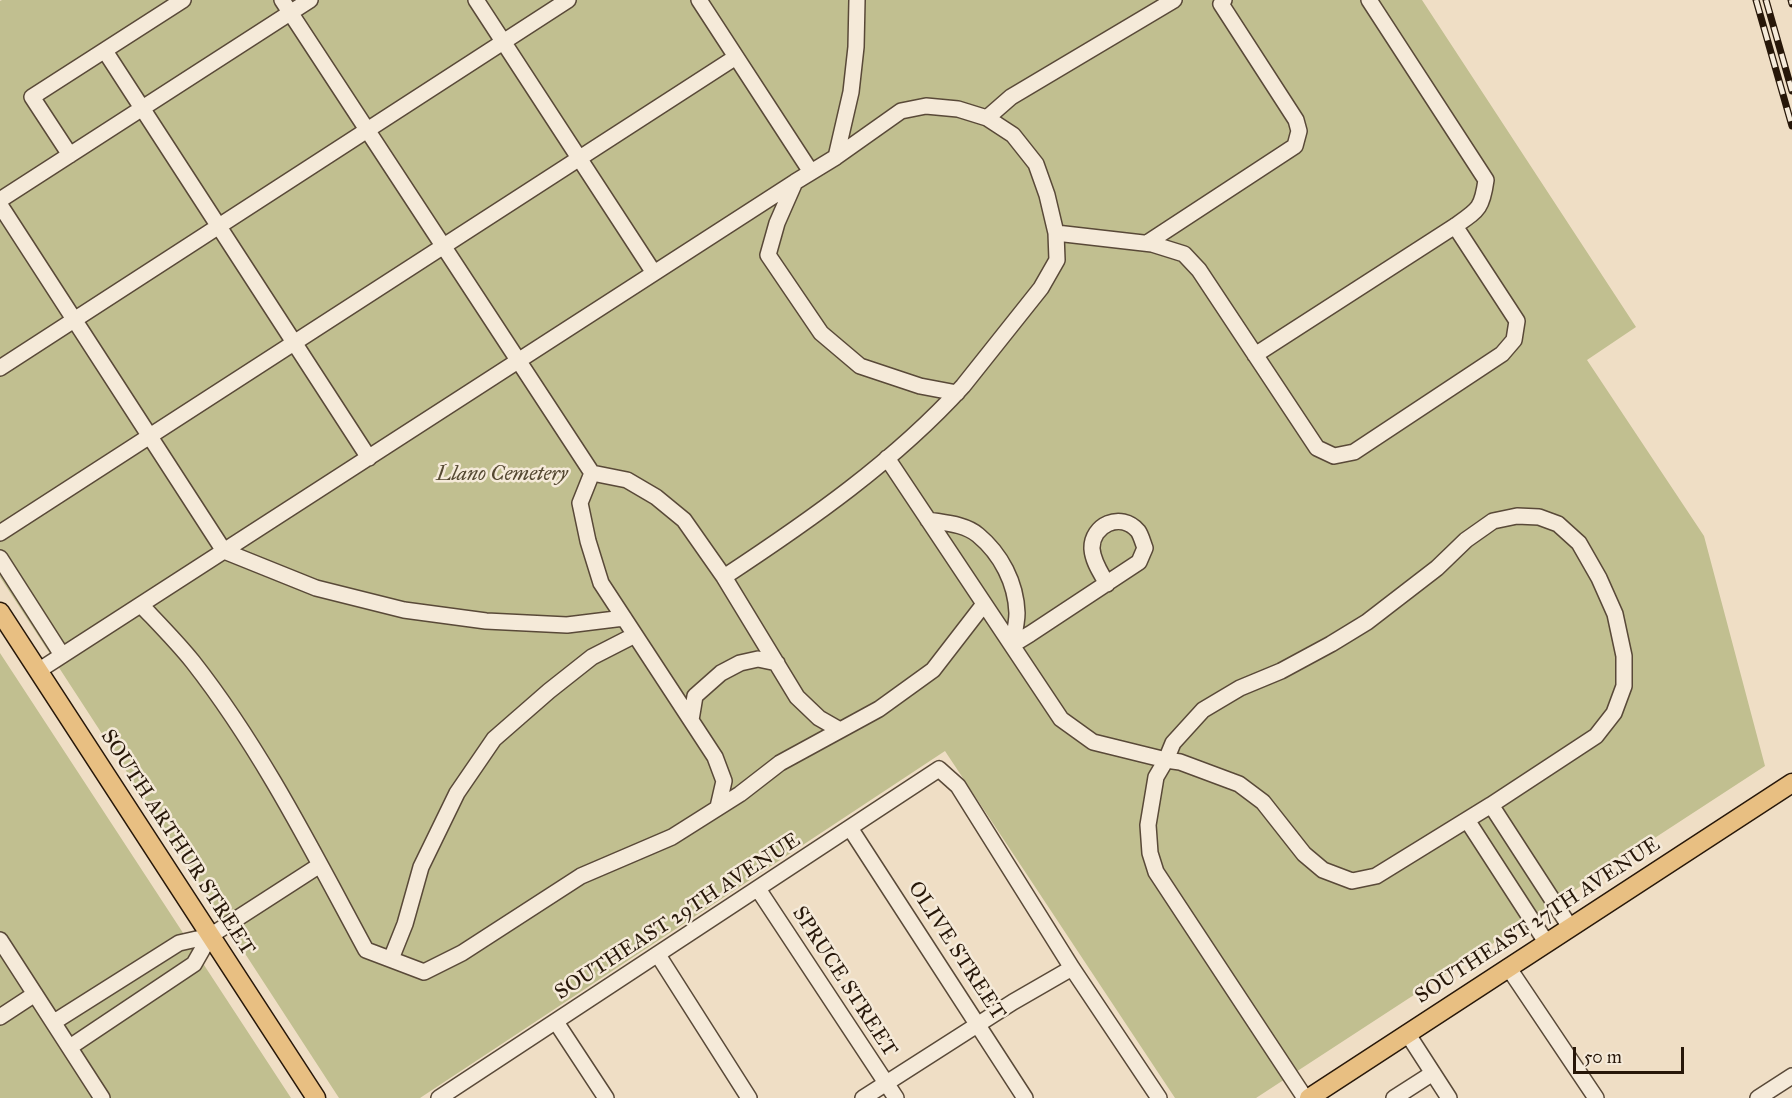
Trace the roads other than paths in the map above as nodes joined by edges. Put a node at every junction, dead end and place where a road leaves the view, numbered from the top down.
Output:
1 (183, 0) edge
2 (310, 0) edge
3 (476, 0) edge
4 (568, 0) edge
5 (699, 0) edge
6 (857, 0) edge
7 (1174, 0) edge
8 (1369, 0) edge
9 (1220, 1) edge
10 (286, 6) edge
11 (503, 42) junction
12 (105, 51) junction
13 (736, 57) junction
14 (142, 108) junction
15 (987, 118) junction
16 (367, 130) junction
17 (70, 155) junction
18 (836, 157) junction
19 (579, 159) junction
20 (811, 172) junction
21 (795, 182) junction
22 (0, 200) edge
23 (0, 205) edge
24 (219, 226) junction
25 (1455, 226) junction
26 (1056, 233) junction
27 (1147, 243) junction
28 (443, 247) junction
29 (654, 273) junction
30 (75, 320) junction
31 (294, 343) junction
32 (1255, 356) junction
33 (518, 361) junction
34 (0, 368) edge
35 (957, 393) junction
36 (150, 436) junction
37 (369, 458) junction
38 (887, 458) junction
39 (592, 473) junction
40 (928, 520) junction
41 (0, 533) edge
42 (224, 551) junction
43 (0, 558) edge
44 (723, 577) junction
45 (1107, 584) dead end
46 (141, 604) junction
47 (984, 604) junction
48 (0, 612) edge
49 (624, 618) junction
50 (635, 635) junction
51 (1012, 645) junction
52 (62, 655) junction
53 (777, 663) junction
54 (39, 671) junction
55 (691, 720) junction
56 (840, 730) junction
57 (1166, 760) junction
58 (1792, 783) edge
59 (1491, 805) junction
60 (718, 807) junction
61 (1467, 820) junction
62 (850, 828) junction
63 (320, 865) junction
64 (758, 889) junction
65 (1570, 927) junction
66 (210, 936) junction
67 (0, 940) edge
68 (1546, 942) junction
69 (658, 955) junction
70 (391, 960) junction
71 (1508, 967) junction
72 (1072, 968) junction
73 (35, 994) junction
74 (0, 1017) edge
75 (54, 1022) junction
76 (556, 1022) junction
77 (978, 1024) junction
78 (1407, 1033) junction
79 (70, 1047) junction
80 (1433, 1073) junction
81 (1792, 1076) edge
82 (886, 1083) junction
83 (456, 1093) edge
84 (102, 1098) edge
85 (316, 1098) edge
86 (439, 1098) edge
87 (606, 1098) edge
88 (749, 1098) edge
89 (863, 1098) edge
90 (896, 1098) edge
91 (1025, 1098) edge
92 (1158, 1098) edge
93 (1307, 1098) edge
94 (1394, 1098) edge
95 (1449, 1098) edge
96 (1596, 1098) edge
97 (1758, 1098) edge

1 - 12 street
2 - 10 street
3 - 11 street
4 - 11 street
5 - 13 street
6 - 18 street
7 - 15 street
8 - 25 street
9 - 27 street
10 - 14 street
10 - 16 street
11 - 16 street
11 - 19 street
12 - 14 street
12 - 17 street
13 - 19 street
13 - 20 street
14 - 17 street
14 - 24 street
15 - 18 street
15 - 26 street
16 - 24 street
16 - 28 street
17 - 22 street
18 - 20 street
19 - 28 street
19 - 29 street
20 - 21 street
21 - 29 street
21 - 35 street
23 - 30 street
24 - 30 street
24 - 31 street
25 - 32 street
25 - 32 street
26 - 27 street
26 - 35 street
27 - 32 street
28 - 31 street
28 - 33 street
29 - 33 street
30 - 34 street
30 - 36 street
31 - 36 street
31 - 37 street
33 - 37 street
33 - 39 street
35 - 38 street
36 - 41 street
36 - 42 street
37 - 42 street
38 - 40 street
38 - 44 street
39 - 44 street
39 - 49 street
40 - 47 street
40 - 51 street
42 - 46 street
42 - 49 street
43 - 52 street
44 - 53 street
45 - 51 street
46 - 52 street
46 - 63 street
47 - 51 street
47 - 56 street
48 - 54 main road, SOUTH ARTHUR STREET
49 - 50 street
50 - 55 street
50 - 70 street
51 - 57 street
52 - 54 street
53 - 55 street
53 - 56 street
54 - 66 main road, SOUTH ARTHUR STREET
55 - 60 street
56 - 60 street
57 - 59 street
57 - 61 street
57 - 93 street
58 - 65 main road, SOUTHEAST 27TH AVENUE
59 - 61 street
59 - 65 street
60 - 70 street
61 - 68 street
62 - 64 street, SOUTHEAST 29TH AVENUE
62 - 72 street, SOUTHEAST 29TH AVENUE
62 - 77 street, OLIVE STREET
63 - 66 street
63 - 70 street
64 - 69 street, SOUTHEAST 29TH AVENUE
64 - 82 street, SPRUCE STREET
65 - 68 main road, SOUTHEAST 27TH AVENUE
66 - 75 street
66 - 79 street
66 - 85 main road, SOUTH ARTHUR STREET
67 - 73 street
68 - 71 main road, SOUTHEAST 27TH AVENUE
69 - 76 street, SOUTHEAST 29TH AVENUE
69 - 88 street
71 - 78 main road, SOUTHEAST 27TH AVENUE
71 - 96 street
72 - 77 street
72 - 92 street
73 - 74 street
73 - 75 street
75 - 79 street
76 - 83 street, SOUTHEAST 29TH AVENUE
76 - 87 street
77 - 82 street
77 - 91 street, OLIVE STREET
78 - 80 street
78 - 93 main road, SOUTHEAST 27TH AVENUE
79 - 84 street
80 - 94 street
80 - 95 street
81 - 97 street
82 - 89 street
82 - 90 street, SPRUCE STREET
83 - 86 street, SOUTHEAST 29TH AVENUE

